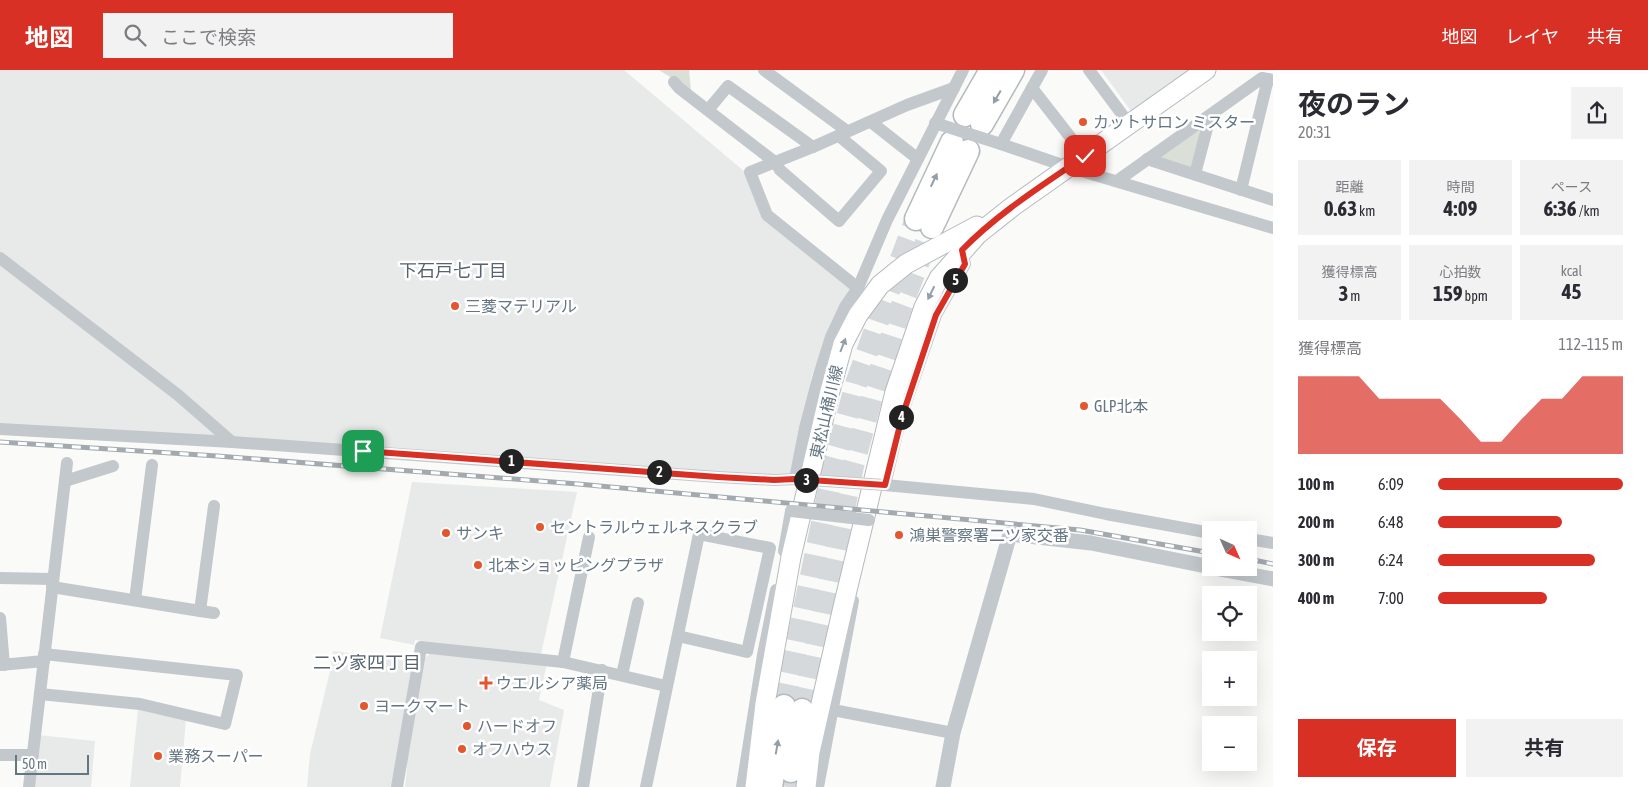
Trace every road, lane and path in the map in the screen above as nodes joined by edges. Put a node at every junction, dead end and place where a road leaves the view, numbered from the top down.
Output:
1 (764, 70) edge
2 (963, 70) edge
3 (992, 70) edge
4 (1013, 70) edge
5 (1042, 70) edge
6 (1089, 70) edge
7 (1206, 70) edge
8 (1271, 79) edge
9 (674, 82) dead end
10 (954, 88) junction
11 (1032, 88) junction
12 (708, 110) junction
13 (1210, 116) junction
14 (871, 122) junction
15 (936, 123) junction
16 (1130, 125) junction
17 (843, 134) junction
18 (1000, 144) junction
19 (960, 146) dead end
20 (813, 147) junction
21 (1085, 156) junction
22 (918, 158) junction
23 (1147, 158) junction
24 (776, 163) junction
25 (1068, 167) junction
26 (1195, 174) junction
27 (1117, 181) junction
28 (1241, 190) junction
29 (1273, 200) edge
30 (1012, 207) junction
31 (924, 223) tunnel mouth
32 (1273, 228) edge
33 (962, 250) junction
34 (0, 258) edge
35 (858, 288) junction
36 (0, 429) edge
37 (232, 442) junction
38 (67, 463) dead end
39 (152, 465) dead end
40 (113, 466) dead end
41 (795, 479) junction
42 (65, 481) junction
43 (885, 485) junction
44 (214, 506) dead end
45 (1202, 531) edge
46 (589, 537) dead end
47 (1258, 541) edge
48 (1273, 544) edge
49 (770, 548) junction
50 (784, 551) junction
51 (1202, 565) edge
52 (1258, 576) edge
53 (0, 578) edge
54 (1273, 579) edge
55 (53, 583) junction
56 (134, 600) junction
57 (638, 603) dead end
58 (200, 611) junction
59 (214, 613) dead end
60 (0, 618) edge
61 (678, 636) junction
62 (748, 652) junction
63 (763, 655) junction
64 (44, 658) junction
65 (564, 662) junction
66 (2, 665) edge
67 (602, 670) junction
68 (622, 674) junction
69 (666, 686) junction
70 (40, 694) junction
71 (833, 710) junction
72 (953, 733) junction
73 (810, 752) junction
74 (0, 755) edge
75 (33, 755) junction
76 (752, 775) edge
77 (791, 779) edge
78 (29, 787) edge
79 (397, 787) edge
80 (583, 787) edge
81 (646, 787) edge
82 (742, 787) edge
83 (771, 787) tunnel mouth
84 (806, 787) tunnel mouth
85 (818, 787) edge
86 (943, 787) edge

1 - 17 street
2 - 10 street
4 -> 3 highway
5 - 11 street
6 - 16 street
7 - 16 main road, 東松山桶川線
8 - 13 street
8 - 28 street
9 - 12 street
10 - 14 street
10 - 15 street
11 - 18 street
11 - 21 street
12 - 20 street
12 - 24 street
13 - 23 street
13 - 26 street
14 - 17 street
14 - 22 street
15 - 18 street, bridge
15 - 22 street
16 - 21 main road, 東松山桶川線
17 - 20 street
17 - 24 street
18 - 25 street
19 - 31 highway
20 - 24 street
21 - 25 main road, 東松山桶川線
22 - 35 street
23 - 26 street
23 - 27 street
24 - 35 street
25 - 27 street
25 - 30 main road, 東松山桶川線
26 - 28 street
27 - 32 street
28 - 29 street
30 - 33 main road, 東松山桶川線
76 -> 30 main road, 東松山桶川線
33 - 43 street
33 -> 73 main road, 東松山桶川線
34 - 37 street
35 - 41 street
36 - 37 street
37 - 41 street
38 - 42 street
39 - 56 street
40 - 42 street
41 - 43 street, bridge
42 - 55 street
43 - 45 street
44 - 58 street
46 - 65 street
47 - 48 street
49 - 50 street
49 - 61 street
49 - 62 street
50 - 63 street
50 - 71 street, bridge
51 - 72 street
52 - 54 street
53 - 55 street
55 - 56 street
55 - 64 street
56 - 58 street
57 - 68 street
58 - 59 street
60 - 66 street
61 - 62 street
61 - 69 street
62 - 63 street
63 - 76 street
64 - 66 street
64 - 70 street
64 - 70 street
65 - 67 street
65 - 79 street
67 - 68 street
67 - 80 street
68 - 69 street
69 - 81 street
70 - 75 street
71 - 72 street
71 - 85 street
72 - 86 street
73 - 77 main road
73 - 84 main road, 東松山桶川線
74 - 75 street
75 - 78 street
76 - 82 street
83 -> 77 highway

